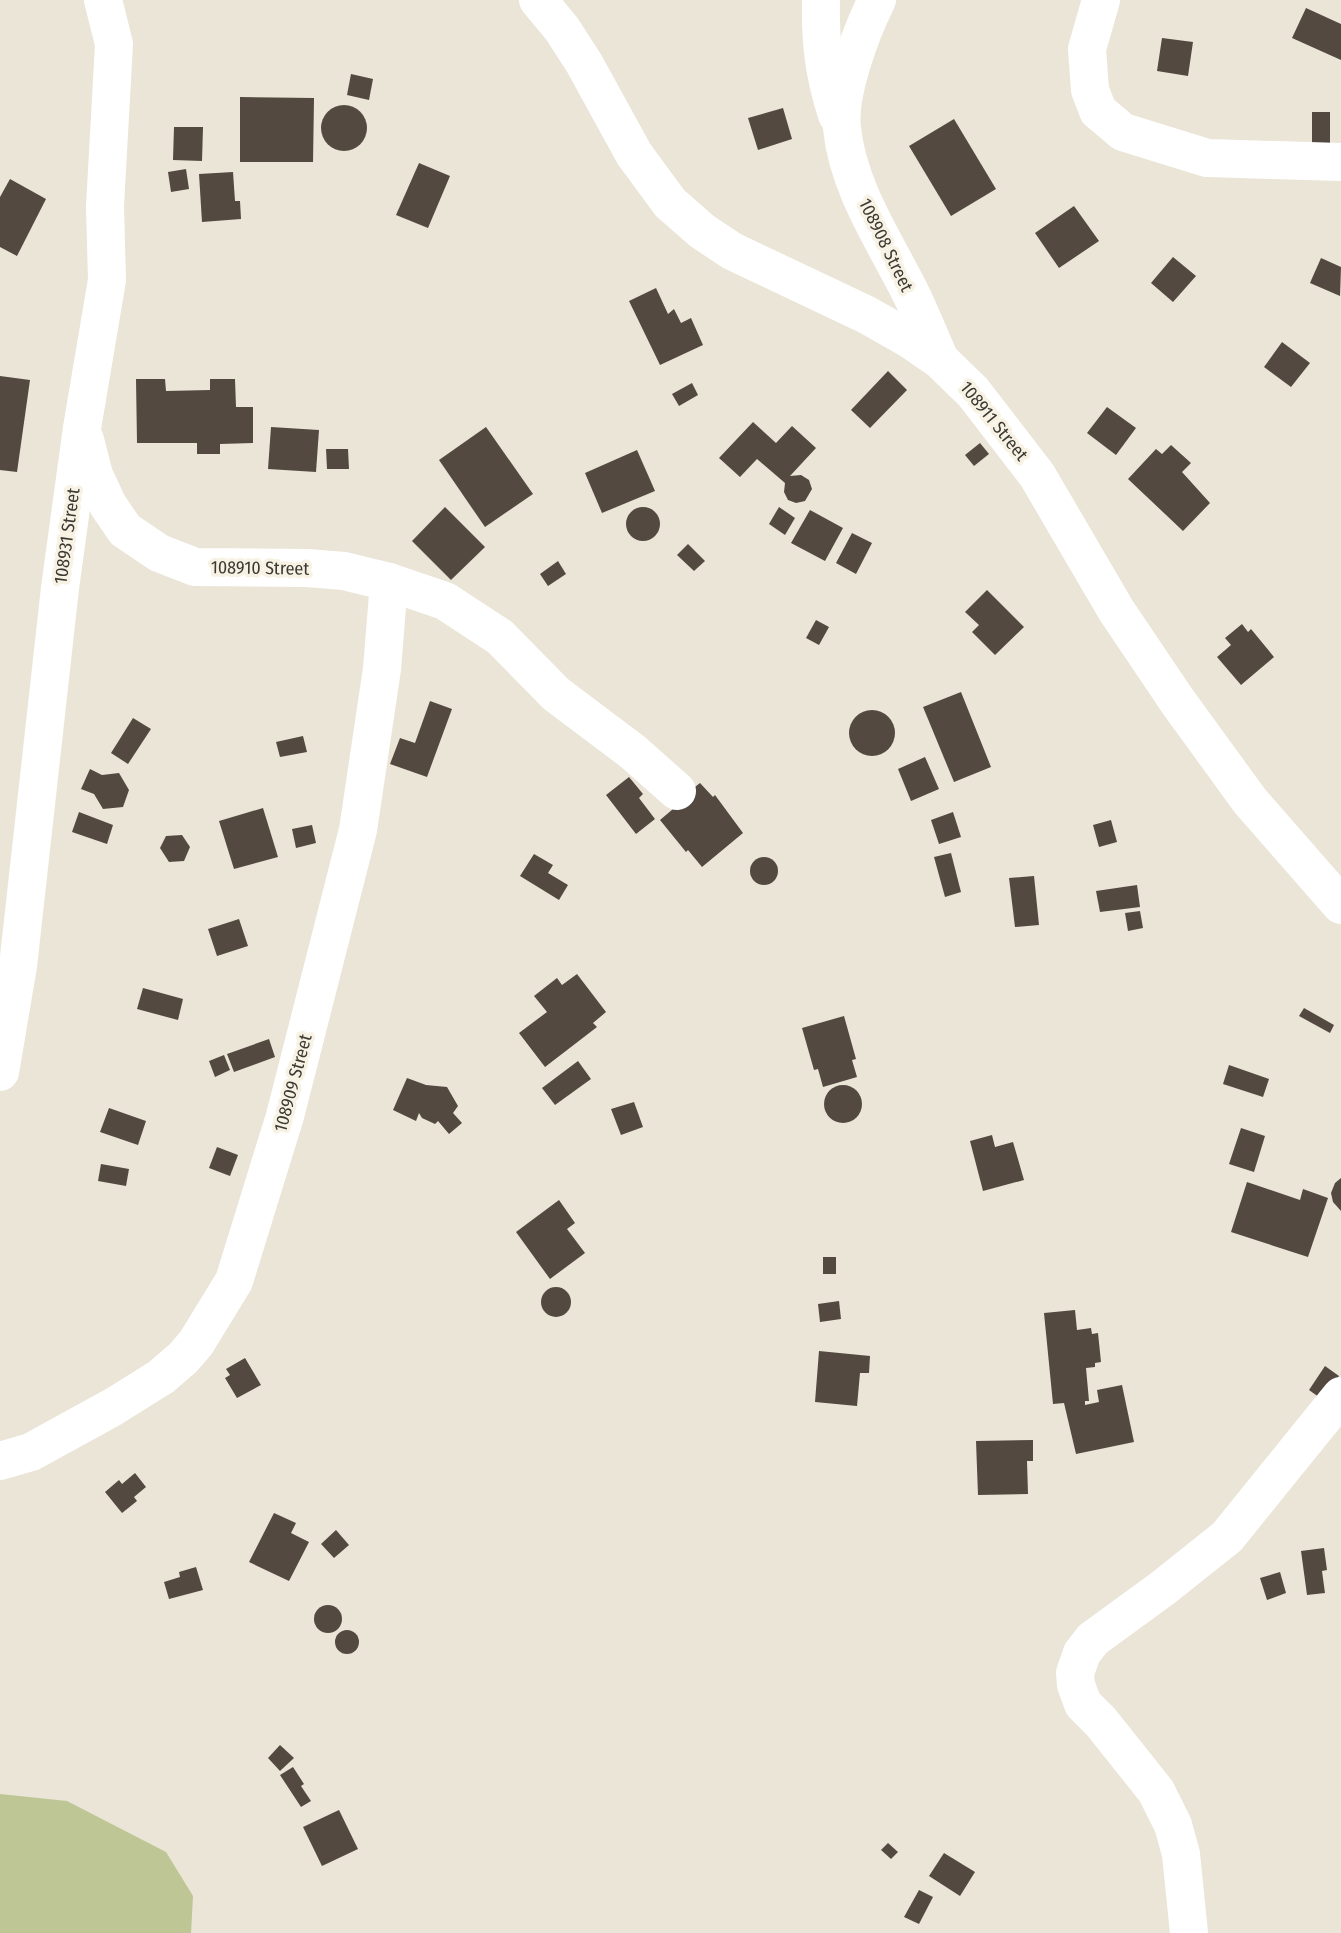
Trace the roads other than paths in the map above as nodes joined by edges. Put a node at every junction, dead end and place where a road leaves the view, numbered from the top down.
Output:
1 (103, 0) edge
2 (538, 0) edge
3 (821, 0) edge
4 (877, 0) edge
5 (1101, 0) edge
6 (841, 127) junction
7 (1341, 162) edge
8 (940, 360) junction
9 (82, 428) junction
10 (389, 582) junction
11 (677, 791) dead end
12 (1341, 905) edge
13 (0, 1072) edge
14 (1341, 1396) edge
15 (0, 1461) edge
16 (1189, 1933) edge

1 - 9 street, 108931 Street
2 - 8 street, 108911 Street
3 - 6 street, 108908 Street
4 - 6 street, 108908 Street
5 - 7 street
6 - 8 street, 108908 Street
8 - 12 street, 108911 Street
9 - 10 street, 108910 Street
9 - 13 street, 108931 Street
10 - 11 street, 108910 Street
10 - 15 street, 108909 Street
14 - 16 street

